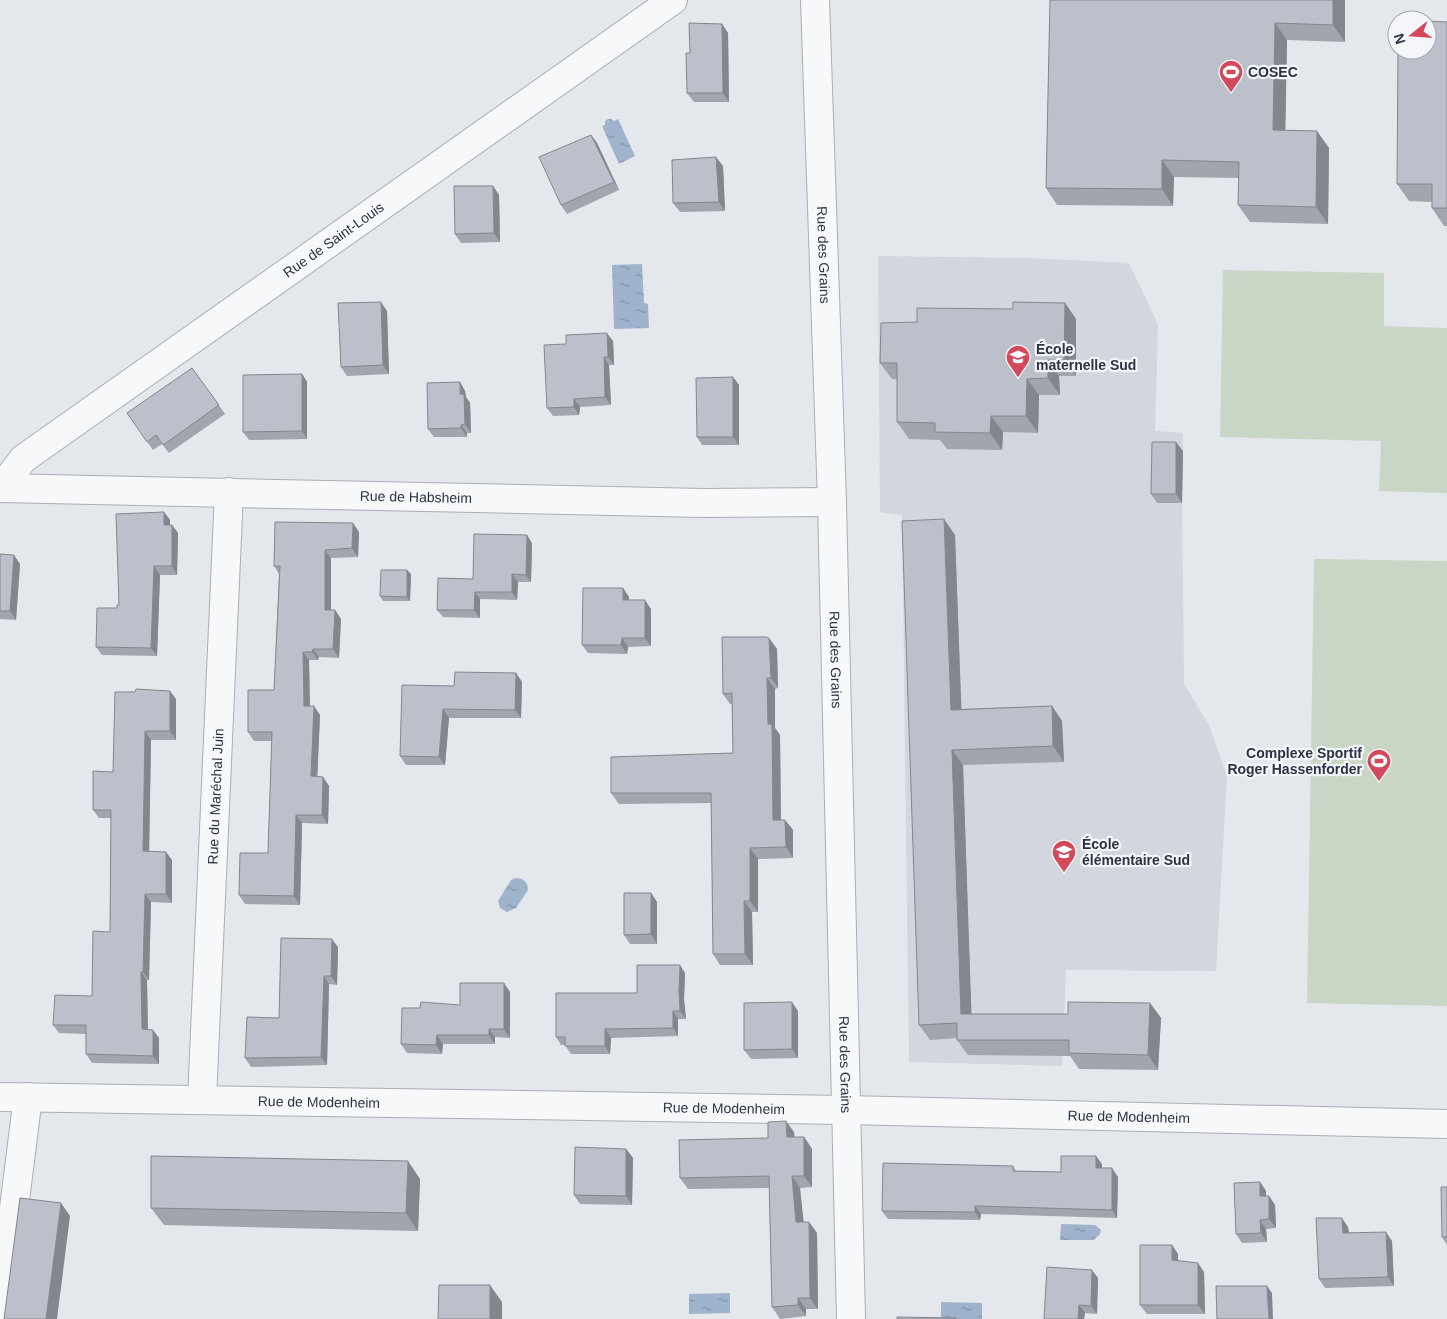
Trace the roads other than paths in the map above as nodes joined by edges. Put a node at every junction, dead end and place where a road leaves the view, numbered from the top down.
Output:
1 (673, 0) edge
2 (815, 0) edge
3 (1, 488) edge
4 (229, 492) junction
5 (832, 502) junction
6 (0, 1097) edge
7 (28, 1097) junction
8 (202, 1100) junction
9 (846, 1110) junction
10 (1447, 1124) edge
11 (0, 1319) edge
12 (851, 1319) edge

1 - 3 street, Rue de Saint-Louis
2 - 5 street, Rue des Grains
3 - 4 street, Rue de Habsheim
4 - 5 street, Rue de Habsheim
4 - 8 street, Rue du Maréchal Juin
5 - 9 street, Rue des Grains
6 - 7 street, Rue de Modenheim
7 - 8 street, Rue de Modenheim
7 - 11 street
8 - 9 street, Rue de Modenheim
9 - 10 street, Rue de Modenheim
9 - 12 street, Rue des Grains

